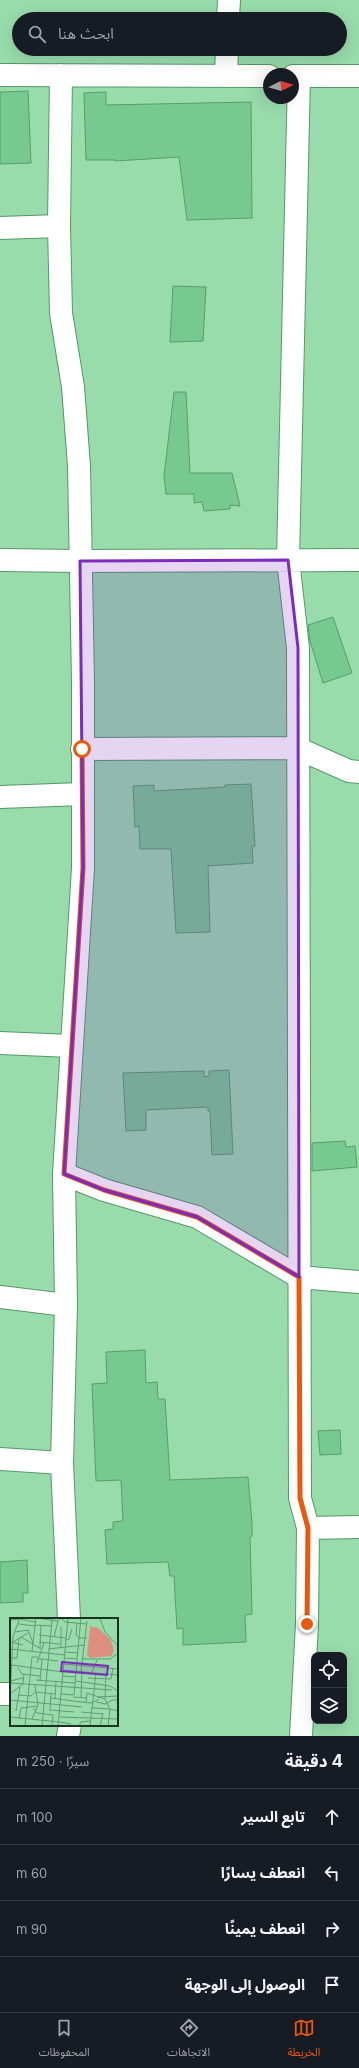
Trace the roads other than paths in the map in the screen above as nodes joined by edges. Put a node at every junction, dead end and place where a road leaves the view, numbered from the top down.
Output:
1 (229, 0) edge
2 (228, 12) edge
3 (227, 56) edge
4 (0, 75) edge
5 (61, 75) junction
6 (226, 76) junction
7 (263, 76) edge
8 (299, 76) edge
9 (359, 76) edge
10 (296, 104) edge
11 (59, 226) junction
12 (0, 228) edge
13 (0, 560) edge
14 (288, 560) junction
15 (359, 560) edge
16 (80, 561) junction
17 (297, 748) junction
18 (82, 749) junction
19 (359, 772) edge
20 (82, 794) junction
21 (0, 797) edge
22 (0, 1043) edge
23 (71, 1046) junction
24 (64, 1174) junction
25 (299, 1277) junction
26 (359, 1282) edge
27 (0, 1297) edge
28 (66, 1305) junction
29 (0, 1459) edge
30 (62, 1463) junction
31 (359, 1527) edge
32 (308, 1528) junction
33 (69, 1618) edge
34 (70, 1726) edge
35 (68, 1736) edge
36 (301, 1736) edge

1 - 2 street
3 - 6 street
4 - 5 street
5 - 6 street
5 - 11 street
6 - 7 street
8 - 9 street
10 - 14 street
11 - 12 street
11 - 16 street
13 - 16 street
14 - 15 street
14 - 16 street
14 - 17 street
16 - 18 street
17 - 18 street
17 - 19 street
17 - 25 street
18 - 20 street
20 - 21 street
20 - 23 street
22 - 23 street
23 - 24 street
24 - 25 street
24 - 28 street
25 - 26 street
25 - 32 street
27 - 28 street
28 - 30 street
29 - 30 street
30 - 33 street
31 - 32 street
32 - 36 street
34 - 35 street

